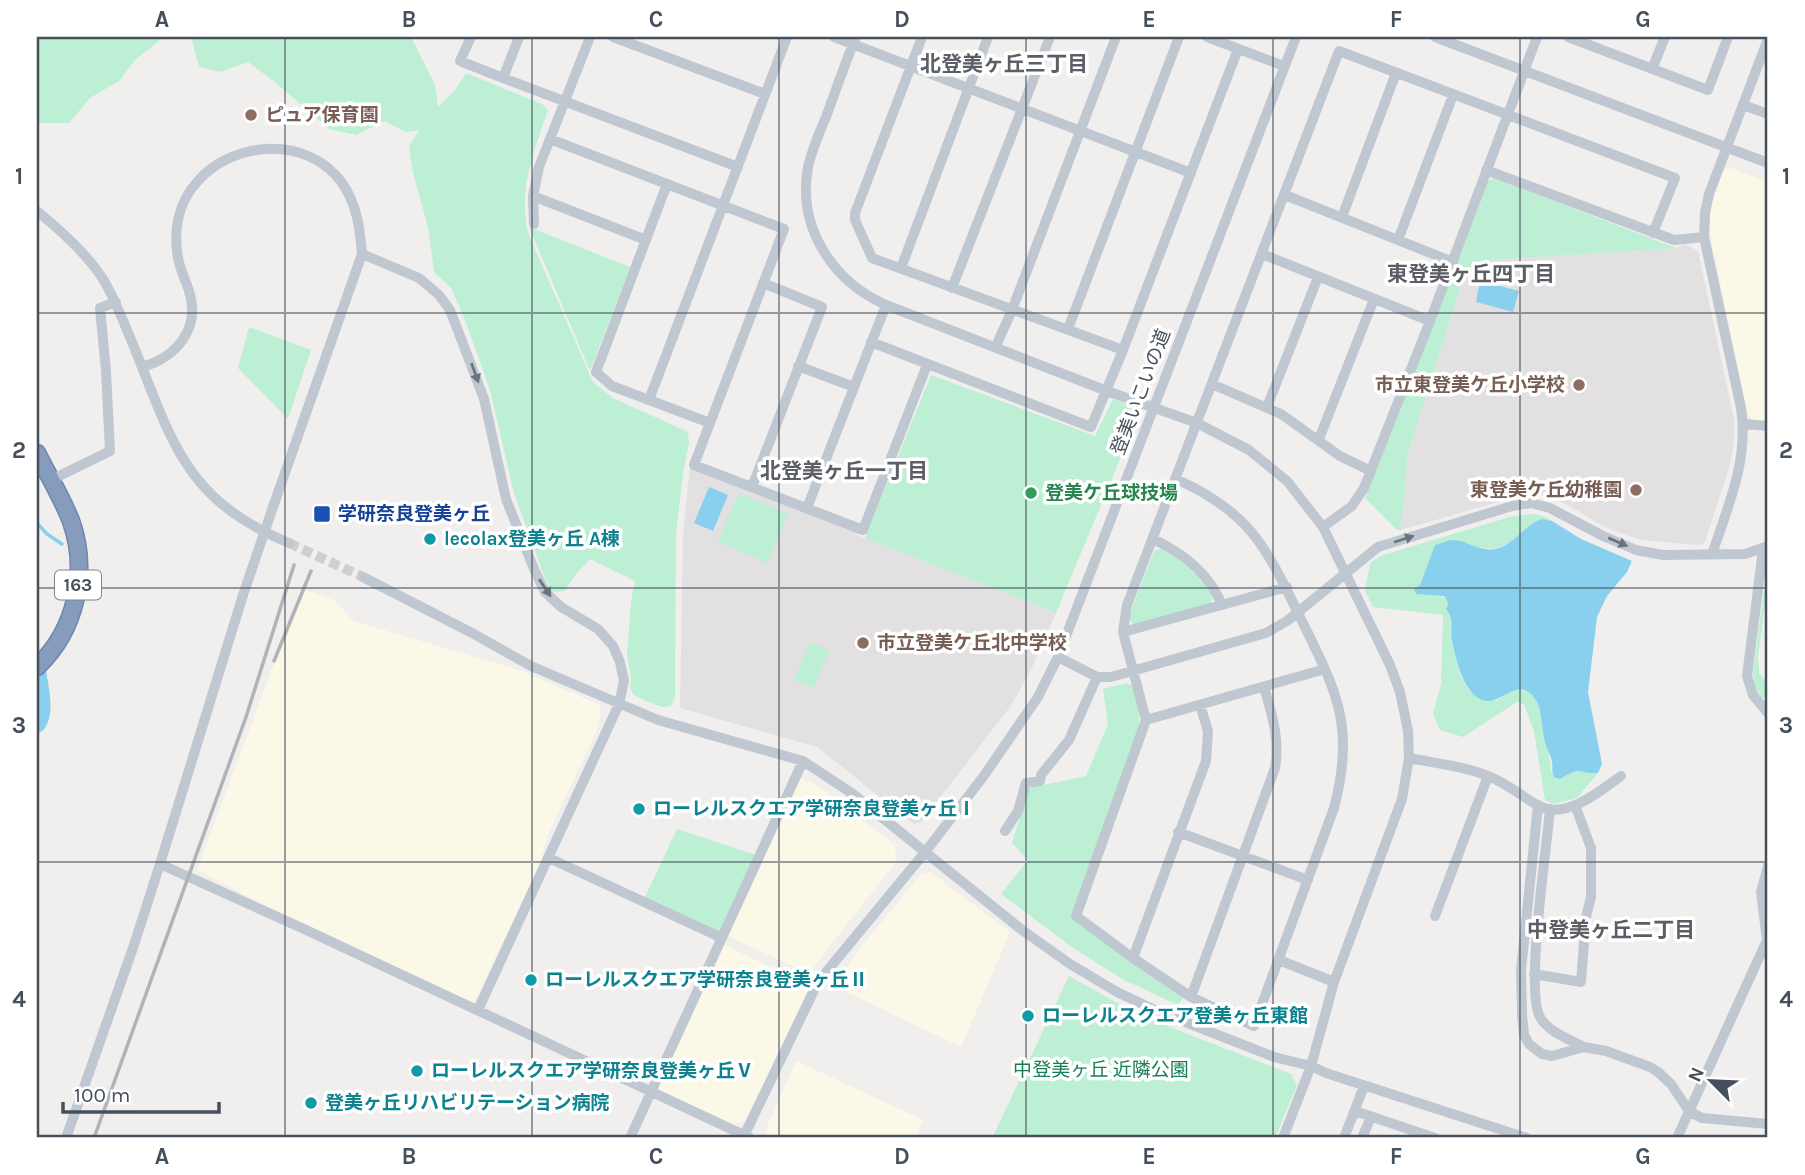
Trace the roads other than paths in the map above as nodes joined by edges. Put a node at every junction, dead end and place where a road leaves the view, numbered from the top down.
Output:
1 (471, 37) edge
2 (519, 37) edge
3 (590, 37) edge
4 (613, 37) edge
5 (787, 37) edge
6 (834, 37) edge
7 (922, 37) edge
8 (988, 37) edge
9 (1050, 37) edge
10 (1116, 37) edge
11 (1179, 37) edge
12 (1207, 37) edge
13 (1296, 37) edge
14 (1436, 37) edge
15 (1537, 37) edge
16 (1568, 37) edge
17 (1665, 37) edge
18 (1728, 37) edge
19 (1768, 39) edge
20 (854, 40) edge
21 (1598, 42) edge
22 (1238, 49) junction
23 (911, 66) junction
24 (1284, 66) junction
25 (1652, 69) junction
26 (1523, 71) junction
27 (1396, 73) junction
28 (503, 78) junction
29 (968, 88) junction
30 (765, 94) junction
31 (1453, 95) junction
32 (565, 102) junction
33 (1743, 105) junction
34 (1023, 108) junction
35 (1768, 114) edge
36 (1507, 115) junction
37 (1079, 130) junction
38 (550, 139) junction
39 (1728, 148) junction
40 (1136, 153) junction
41 (1768, 163) edge
42 (738, 167) junction
43 (1486, 170) junction
44 (1191, 173) junction
45 (667, 184) junction
46 (1286, 195) junction
47 (533, 196) junction
48 (723, 205) junction
49 (37, 211) edge
50 (1342, 217) junction
51 (534, 224) dead end
52 (1653, 233) junction
53 (1703, 237) junction
54 (646, 240) junction
55 (1398, 240) junction
56 (362, 254) junction
57 (1262, 254) junction
58 (1452, 262) junction
59 (901, 268) junction
60 (1318, 277) junction
61 (762, 283) junction
62 (953, 288) junction
63 (1374, 299) junction
64 (116, 302) junction
65 (886, 305) junction
66 (1012, 310) junction
67 (1430, 321) junction
68 (1068, 329) junction
69 (871, 342) junction
70 (996, 346) junction
71 (1123, 350) junction
72 (927, 365) junction
73 (798, 366) junction
74 (142, 367) junction
75 (1212, 384) junction
76 (854, 387) junction
77 (1107, 391) junction
78 (649, 400) junction
79 (1154, 407) junction
80 (1267, 407) junction
81 (710, 423) junction
82 (1197, 423) junction
83 (1744, 424) junction
84 (1768, 426) edge
85 (1319, 439) junction
86 (37, 453) edge
87 (1371, 471) junction
88 (1176, 479) junction
89 (51, 480) junction
90 (752, 487) junction
91 (807, 508) junction
92 (1323, 527) junction
93 (1153, 538) junction
94 (289, 543) tunnel mouth
95 (1766, 548) edge
96 (1712, 554) junction
97 (1345, 572) junction
98 (363, 578) tunnel mouth
99 (1286, 587) junction
100 (1222, 605) junction
101 (1298, 613) junction
102 (1123, 632) junction
103 (1058, 657) junction
104 (40, 663) edge
105 (1325, 668) junction
106 (1133, 670) junction
107 (1097, 677) junction
108 (1264, 687) junction
109 (619, 704) junction
110 (1200, 705) junction
111 (1768, 713) edge
112 (1146, 720) junction
113 (1409, 758) junction
114 (803, 761) junction
115 (1488, 775) junction
116 (1621, 776) dead end
117 (1538, 805) junction
118 (1575, 805) junction
119 (1550, 809) junction
120 (1005, 831) dead end
121 (1178, 832) junction
122 (926, 851) junction
123 (1243, 857) junction
124 (549, 858) junction
125 (160, 864) junction
126 (1768, 866) edge
127 (1308, 880) junction
128 (1435, 916) dead end
129 (722, 938) junction
130 (1768, 941) edge
131 (1133, 958) junction
132 (1279, 960) junction
133 (1534, 974) junction
134 (1334, 982) junction
135 (1191, 997) junction
136 (478, 1010) junction
137 (1584, 1047) junction
138 (1311, 1066) junction
139 (1364, 1086) junction
140 (651, 1092) junction
141 (1355, 1111) junction
142 (1689, 1111) junction
143 (1371, 1117) junction
144 (1768, 1124) edge
145 (746, 1137) edge
146 (1428, 1137) edge
147 (66, 1138) edge
148 (630, 1138) edge
149 (1283, 1138) edge
150 (1344, 1138) edge
151 (1362, 1138) edge
152 (1527, 1138) edge
153 (1677, 1138) edge

1 - 28 street
2 - 28 street
3 - 32 street
4 - 30 street
5 - 30 street
6 - 20 street
7 - 23 street
8 - 29 street
9 - 34 street
10 - 37 street
11 - 40 street
12 - 22 street
13 - 24 street, 登美いこいの道
14 - 26 street
15 - 26 street
16 - 21 street
17 - 25 street
18 - 25 street
19 - 33 street
20 - 23 street
20 - 65 street
21 - 25 street
22 - 24 street
22 - 44 street
23 - 29 street
23 - 59 street
24 - 79 street, 登美いこいの道
26 - 36 street
26 - 39 street
27 - 31 street
27 - 46 street
27 - 50 street
28 - 32 street
29 - 34 street
29 - 59 street
30 - 42 street
31 - 36 street
31 - 55 street
32 - 38 street
32 - 42 street
33 - 35 street
33 - 39 street
34 - 37 street
34 - 62 street
36 - 43 street
36 - 52 street
37 - 40 street
37 - 66 street
38 - 45 street
38 - 47 street
39 - 41 street
39 - 53 street
40 - 44 street
40 - 68 street
42 - 48 street
43 - 52 street
43 - 58 street
44 - 71 street
45 - 48 street
45 - 54 street
46 - 50 street
46 - 57 street
47 - 51 street
47 - 54 street
48 - 61 street
48 - 78 street
49 - 64 street
50 - 55 street
52 - 53 street
53 - 83 street
54 - 78 street
55 - 58 street
56 - 74 street
56 -> 109 street
56 - 125 street, bridge
57 - 60 street
57 - 75 street
58 - 67 street
59 - 62 street
60 - 63 street
60 - 80 street
61 - 73 street
61 - 81 street
62 - 66 street
63 - 67 street
63 - 85 street
64 - 74 street
64 - 89 street
65 - 69 street
65 - 70 street
66 - 68 street
66 - 70 street
67 - 87 street
68 - 71 street
69 - 72 street
69 - 76 street
70 - 77 street
71 - 77 street
72 - 77 street
72 - 91 street
73 - 76 street
73 - 90 street
74 - 94 street
75 - 80 street
75 - 82 street
76 - 91 street
77 - 79 street
78 - 81 street
79 - 82 street
79 - 103 street, 登美いこいの道
80 - 85 street
81 - 90 street
82 - 88 street
82 - 92 street
83 - 84 street
83 - 96 street
85 - 87 street
86 - 89 highway, 163
87 - 92 street
88 - 93 street
88 - 99 street
89 - 104 highway, 163
90 - 91 street
92 - 97 street
93 - 100 street
93 - 102 street
95 - 96 street
95 - 111 street
97 -> 96 street
97 - 101 street
97 - 113 street
98 - 109 street
99 - 100 street
99 - 101 street
100 - 102 street
101 - 105 street
101 - 106 street
102 - 106 street
103 - 107 street
103 - 122 street, 登美いこいの道
105 - 108 street
105 - 127 street
106 - 107 street
106 - 112 street
107 - 120 street
108 - 110 street
108 - 123 street
109 - 114 street
109 - 124 street
110 - 112 street
110 - 121 street
112 - 131 street
113 - 115 street
113 - 134 street
114 - 122 street
114 - 129 street
115 - 117 street
115 - 128 street
116 - 118 street
117 - 119 street
117 - 137 street
118 - 119 street
118 - 133 street
119 - 133 street
121 - 123 street
121 - 131 street
122 - 138 street
122 - 145 street, 登美いこいの道
123 - 127 street
123 - 135 street
124 - 129 street
124 - 136 street
125 - 136 street
125 - 147 street
126 - 130 street
127 - 132 street
129 - 140 street
130 - 142 street
131 - 135 street
132 - 134 street
132 - 135 street
133 - 137 street
134 - 138 street
136 - 140 street
137 - 142 street
138 - 139 street
138 - 149 street
139 - 141 street
139 - 152 street
140 - 145 street
140 - 148 street
141 - 143 street
141 - 150 street
142 - 144 street
142 - 153 street
143 - 146 street
143 - 151 street

